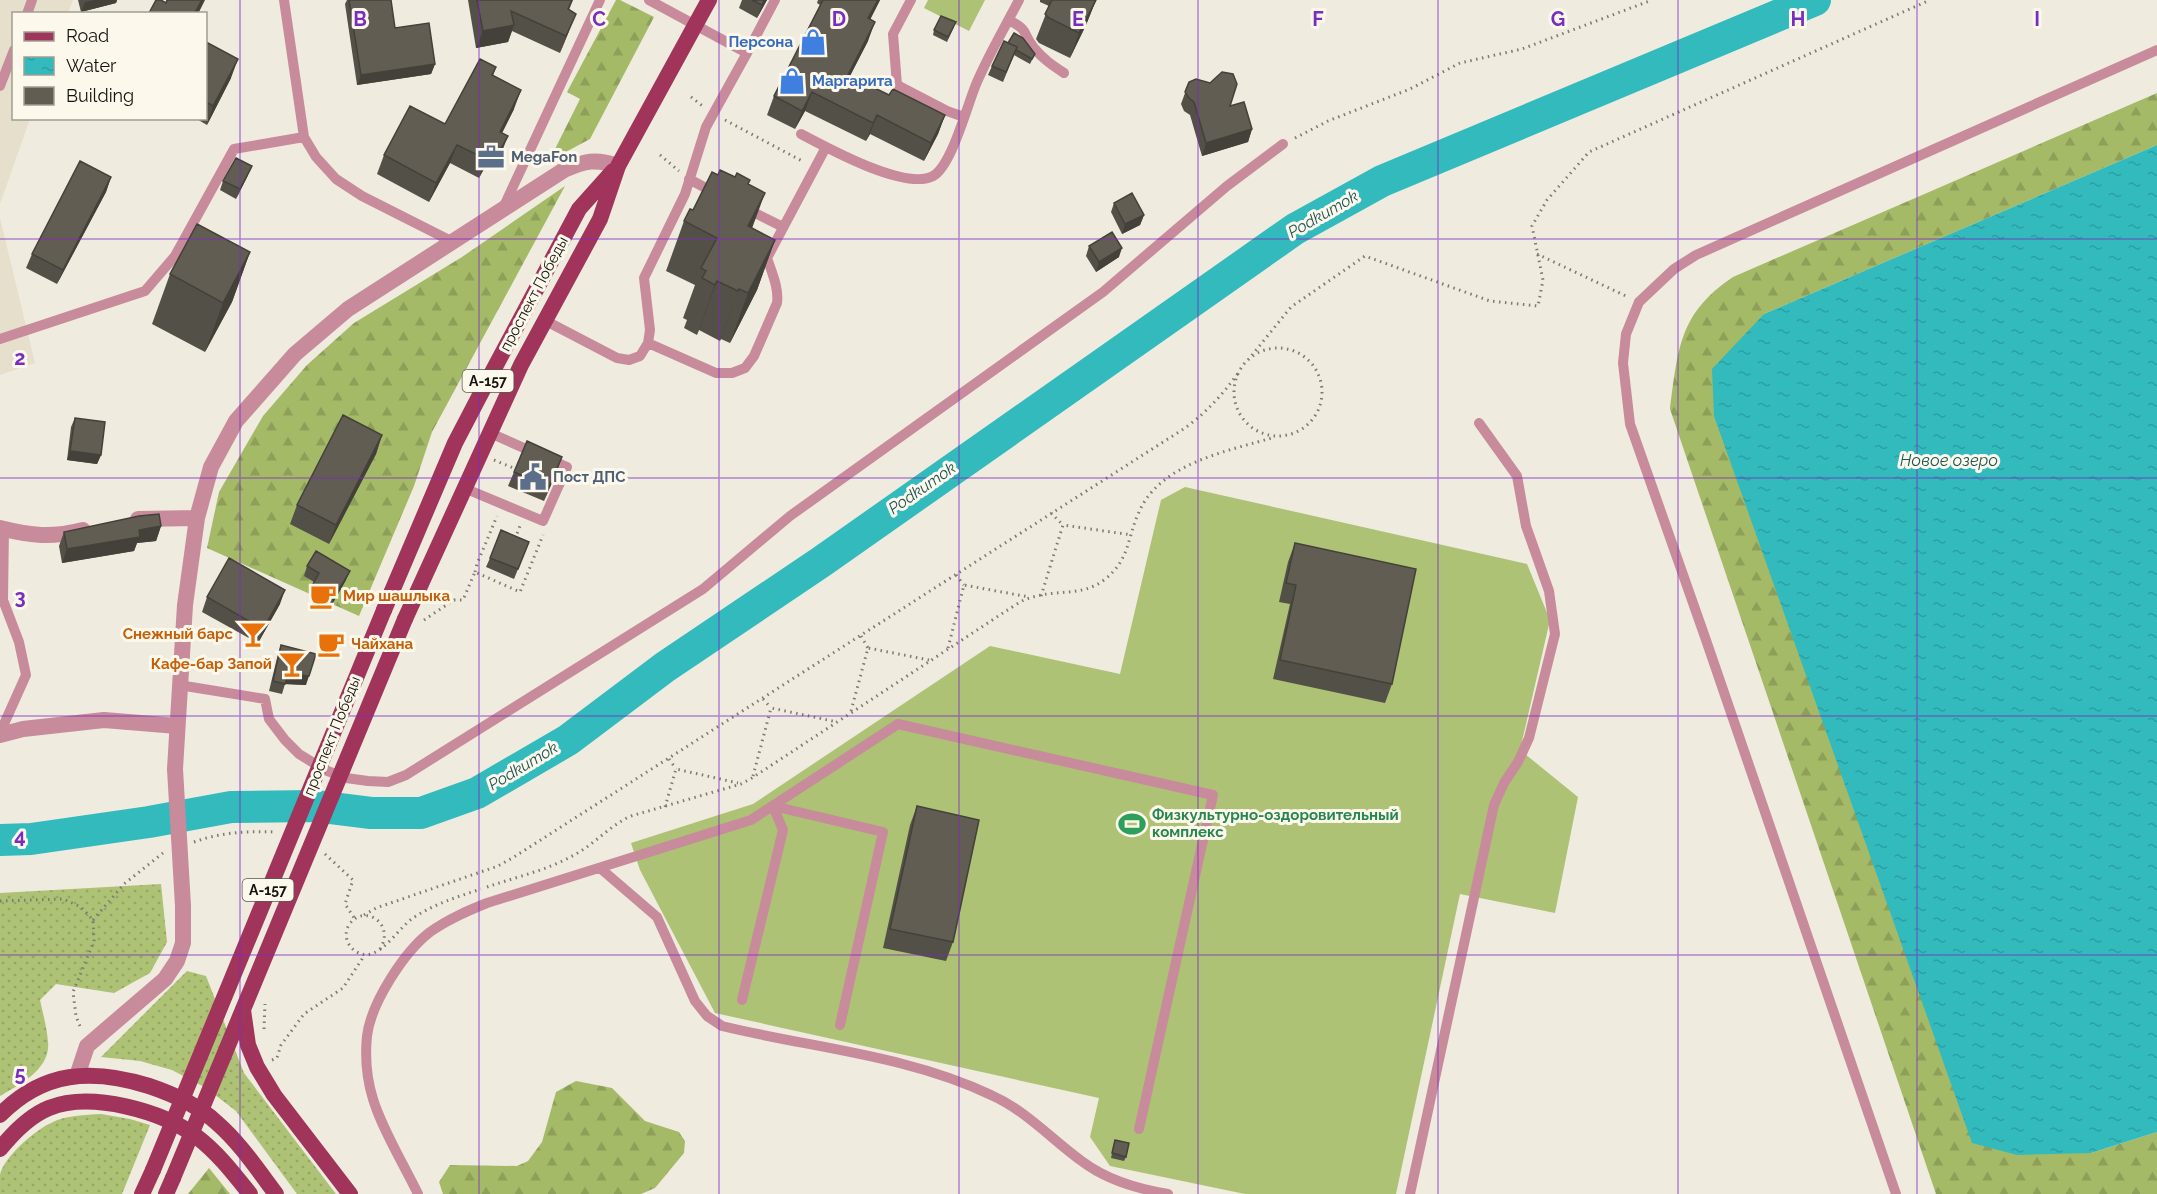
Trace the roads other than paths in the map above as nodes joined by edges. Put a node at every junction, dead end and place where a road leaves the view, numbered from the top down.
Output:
1 (284, 0) edge
2 (600, 0) edge
3 (649, 0) edge
4 (709, 0) edge
5 (775, 0) edge
6 (911, 0) edge
7 (1019, 0) edge
8 (1009, 20) junction
9 (696, 24) junction
10 (2157, 50) edge
11 (747, 53) junction
12 (12, 55) edge
13 (1064, 73) dead end
14 (0, 86) edge
15 (964, 117) junction
16 (801, 134) dead end
17 (304, 136) junction
18 (1283, 144) road end
19 (826, 147) junction
20 (618, 166) junction
21 (689, 179) junction
22 (720, 195) edge
23 (731, 201) edge
24 (502, 210) junction
25 (783, 227) junction
26 (453, 242) junction
27 (546, 321) junction
28 (0, 339) edge
29 (648, 343) junction
30 (1479, 423) dead end
31 (490, 433) junction
32 (464, 488) junction
33 (197, 518) junction
34 (121, 522) edge
35 (100, 527) edge
36 (2, 529) edge
37 (179, 685) junction
38 (177, 726) junction
39 (0, 734) edge
40 (773, 806) junction
41 (600, 868) junction
42 (742, 1000) dead end
43 (243, 1010) junction
44 (840, 1025) dead end
45 (77, 1076) junction
46 (0, 1115) edge
47 (1139, 1129) dead end
48 (0, 1149) edge
49 (142, 1194) edge
50 (166, 1194) edge
51 (250, 1194) edge
52 (276, 1194) edge
53 (350, 1194) edge
54 (418, 1194) edge
55 (1168, 1194) edge
56 (1410, 1194) edge
57 (1896, 1194) edge

1 - 17 lane
2 - 24 lane
3 - 9 lane
4 - 9 main road, проспект Победы / А-157
5 - 11 lane
6 - 15 lane
7 - 8 lane
8 - 13 lane
8 - 15 lane
9 - 11 lane
9 - 20 main road, проспект Победы / А-157
10 - 57 lane
11 - 21 lane
12 - 14 lane
15 - 19 lane
16 - 19 lane
17 - 26 lane
17 - 28 lane
18 - 37 lane
19 - 25 lane
20 - 24 street
20 - 27 main road, проспект Победы / А-157
20 - 49 main road, проспект Победы / А-157, bridge
21 - 22 lane
21 - 29 lane
23 - 25 lane
24 - 26 street
25 - 29 lane
26 - 33 street
27 - 29 lane
27 - 31 main road, проспект Победы / А-157
30 - 56 lane
31 - 32 main road, проспект Победы / А-157
31 - 32 lane
32 - 43 main road, проспект Победы / А-157, bridge
33 - 34 street
33 - 37 street
35 - 36 street
36 - 39 lane
37 - 38 street
38 - 39 street
38 - 45 street, bridge
40 - 41 lane
40 - 42 lane
40 - 44 lane
40 - 47 lane
41 - 54 lane
41 - 55 lane
43 - 50 main road, проспект Победы / А-157, bridge
43 - 53 main road
45 - 46 main road
45 - 52 main road
48 - 51 main road

